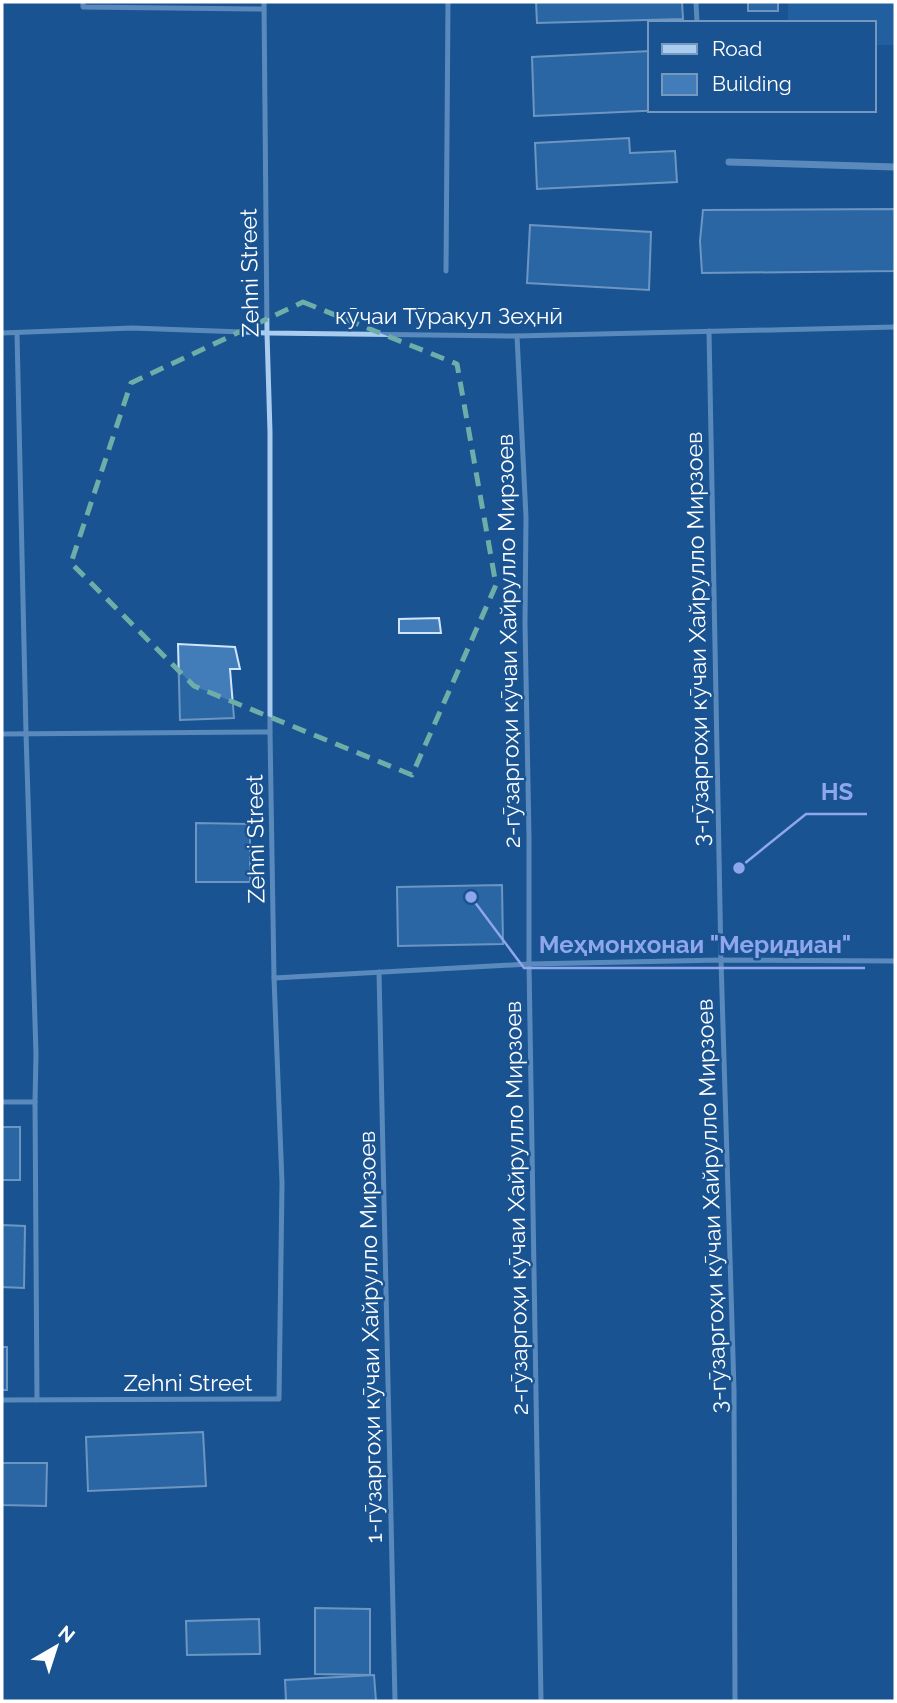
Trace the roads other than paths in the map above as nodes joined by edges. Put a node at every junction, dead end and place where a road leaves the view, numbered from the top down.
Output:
1 (83, 2) edge
2 (448, 2) edge
3 (696, 2) edge
4 (264, 5) edge
5 (697, 21) edge
6 (729, 162) dead end
7 (895, 166) edge
8 (446, 271) dead end
9 (895, 327) edge
10 (709, 331) junction
11 (2, 332) edge
12 (17, 333) junction
13 (267, 333) junction
14 (517, 336) junction
15 (270, 732) junction
16 (26, 733) junction
17 (2, 734) edge
18 (721, 960) junction
19 (895, 961) edge
20 (529, 964) junction
21 (379, 972) junction
22 (274, 978) junction
23 (2, 1102) edge
24 (35, 1102) junction
25 (2, 1400) edge
26 (37, 1400) junction
27 (395, 1701) edge
28 (541, 1701) edge
29 (735, 1701) edge

1 - 4 lane
2 - 8 lane
3 - 5 lane
4 - 13 lane, Zehni Street
6 - 7 street
9 - 10 lane, кӯчаи Тӯрақул Зеҳнӣ
10 - 14 lane, кӯчаи Тӯрақул Зеҳнӣ
10 - 18 lane, 3-гӯзаргоҳи кӯчаи Хайрулло Мирзоев
11 - 12 lane, кӯчаи Тӯрақул Зеҳнӣ
12 - 13 lane, кӯчаи Тӯрақул Зеҳнӣ
12 - 16 lane
13 - 14 lane, кӯчаи Тӯрақул Зеҳнӣ
13 - 15 lane, Zehni Street
14 - 20 lane, 2-гӯзаргоҳи кӯчаи Хайрулло Мирзоев
15 - 16 lane
15 - 22 lane, Zehni Street
16 - 17 lane
16 - 24 lane
18 - 19 lane
18 - 20 lane
18 - 29 lane, 3-гӯзаргоҳи кӯчаи Хайрулло Мирзоев
20 - 21 lane
20 - 28 lane, 2-гӯзаргоҳи кӯчаи Хайрулло Мирзоев
21 - 22 lane
21 - 27 lane, 1-гӯзаргоҳи кӯчаи Хайрулло Мирзоев
22 - 26 lane, Zehni Street
23 - 24 lane
24 - 26 lane
25 - 26 lane, Zehni Street

